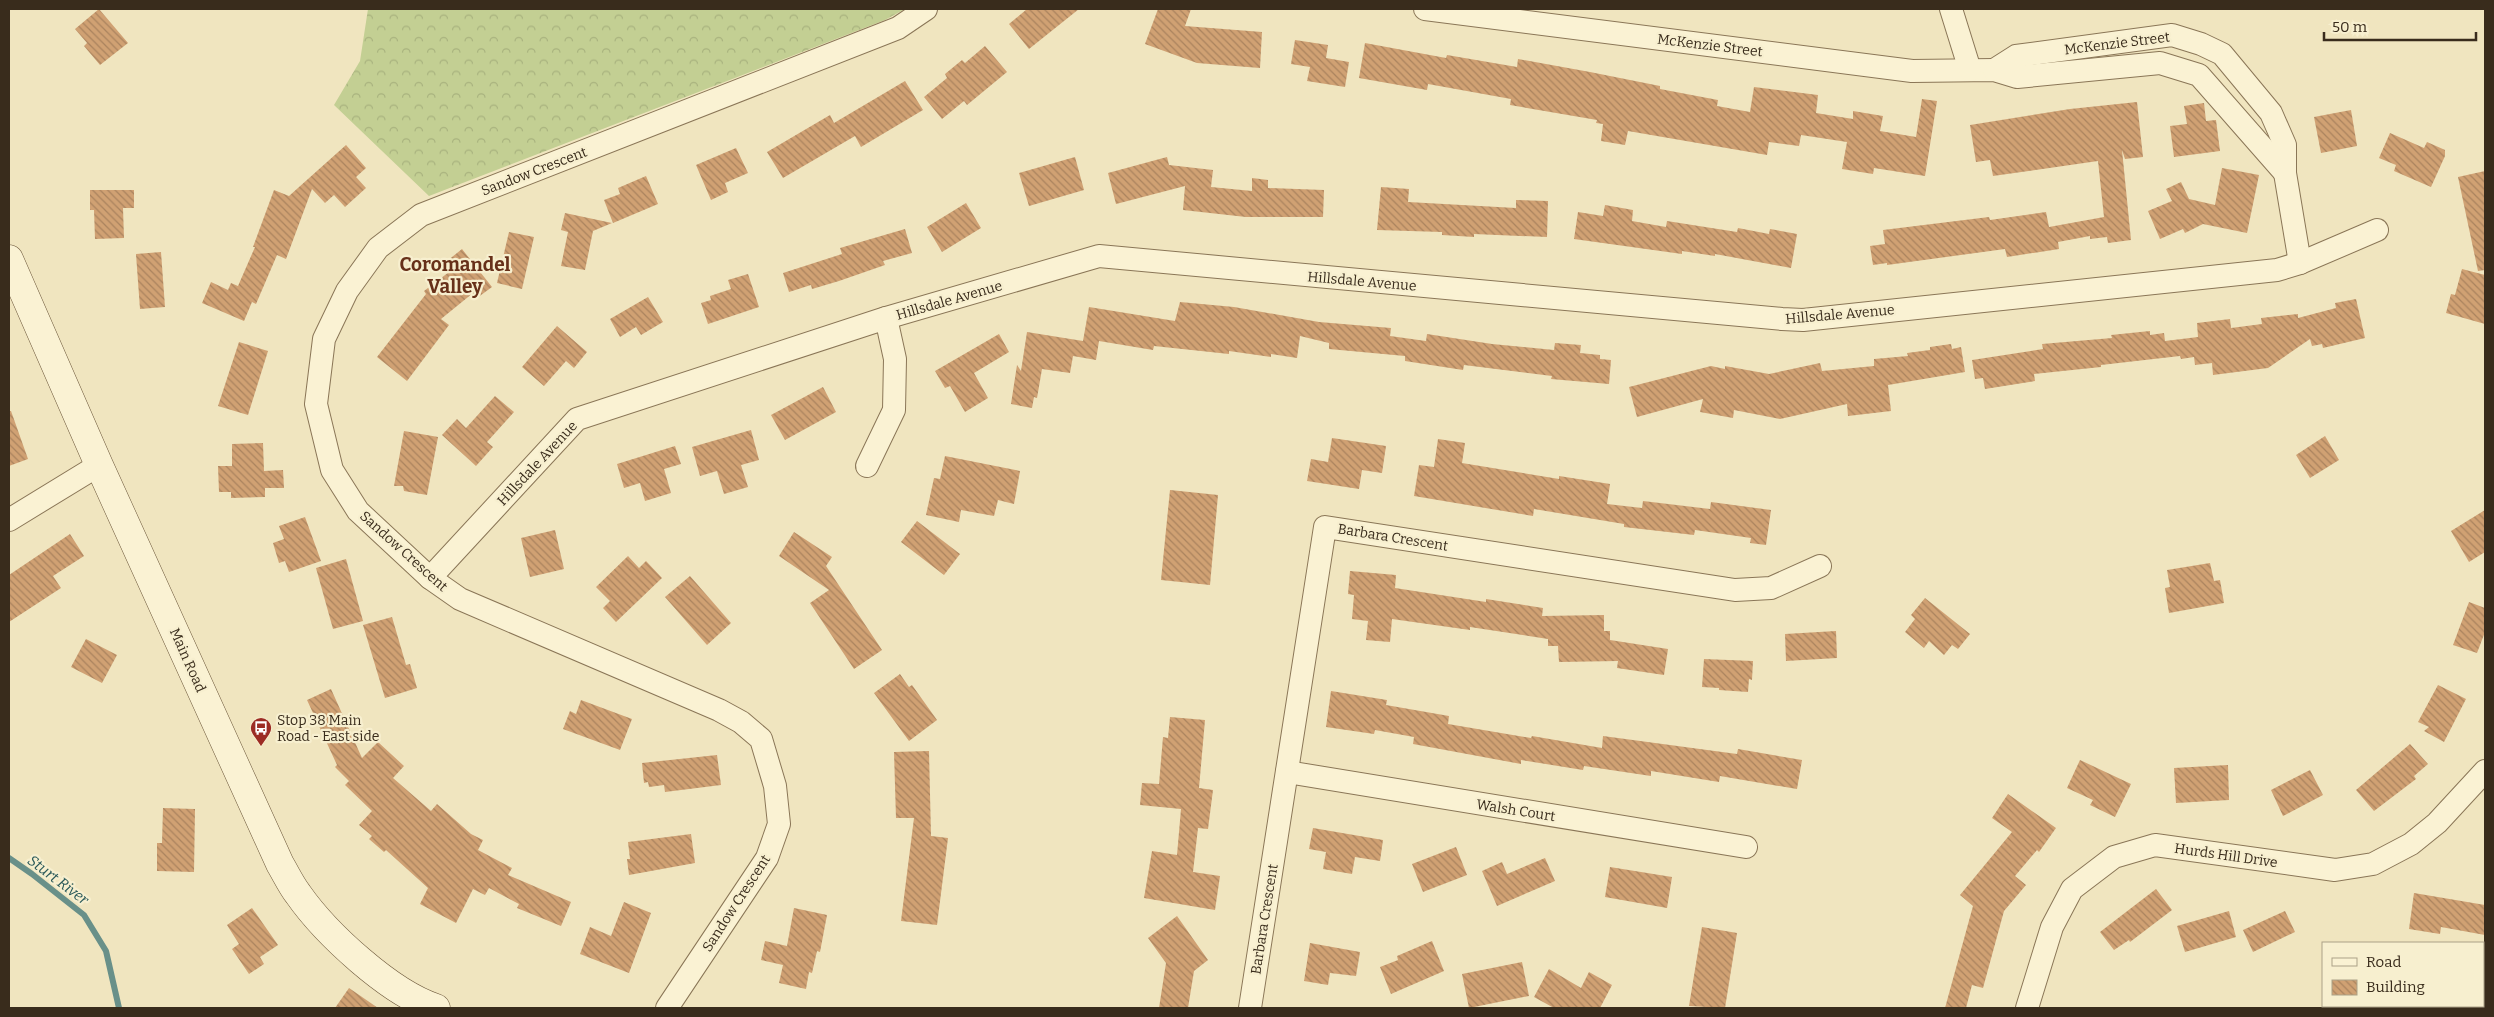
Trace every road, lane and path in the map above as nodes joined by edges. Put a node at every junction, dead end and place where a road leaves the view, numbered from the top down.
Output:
1 (926, 9) edge
2 (1425, 9) edge
3 (1951, 9) edge
4 (1970, 70) junction
5 (1994, 70) junction
6 (2285, 173) junction
7 (2377, 230) dead end
8 (9, 259) edge
9 (2300, 263) junction
10 (886, 318) junction
11 (99, 465) junction
12 (867, 466) dead end
13 (9, 520) edge
14 (1820, 566) dead end
15 (430, 578) junction
16 (2485, 771) edge
17 (1286, 772) junction
18 (1746, 847) dead end
19 (436, 1008) edge
20 (667, 1008) edge
21 (1250, 1008) edge
22 (2027, 1008) edge

1 - 15 street, Sandow Crescent
2 - 4 street, McKenzie Street
3 - 4 street
4 - 5 street, McKenzie Street
5 - 6 street, McKenzie Street
5 - 6 street, McKenzie Street
6 - 9 street, McKenzie Street
7 - 9 street, Hillsdale Avenue
8 - 11 main road, Main Road
9 - 10 street, Hillsdale Avenue
10 - 12 street
10 - 15 street, Hillsdale Avenue
11 - 13 street
11 - 19 main road, Main Road
14 - 17 street, Barbara Crescent
15 - 20 street, Sandow Crescent
16 - 22 street, Hurds Hill Drive
17 - 18 street, Walsh Court
17 - 21 street, Barbara Crescent

